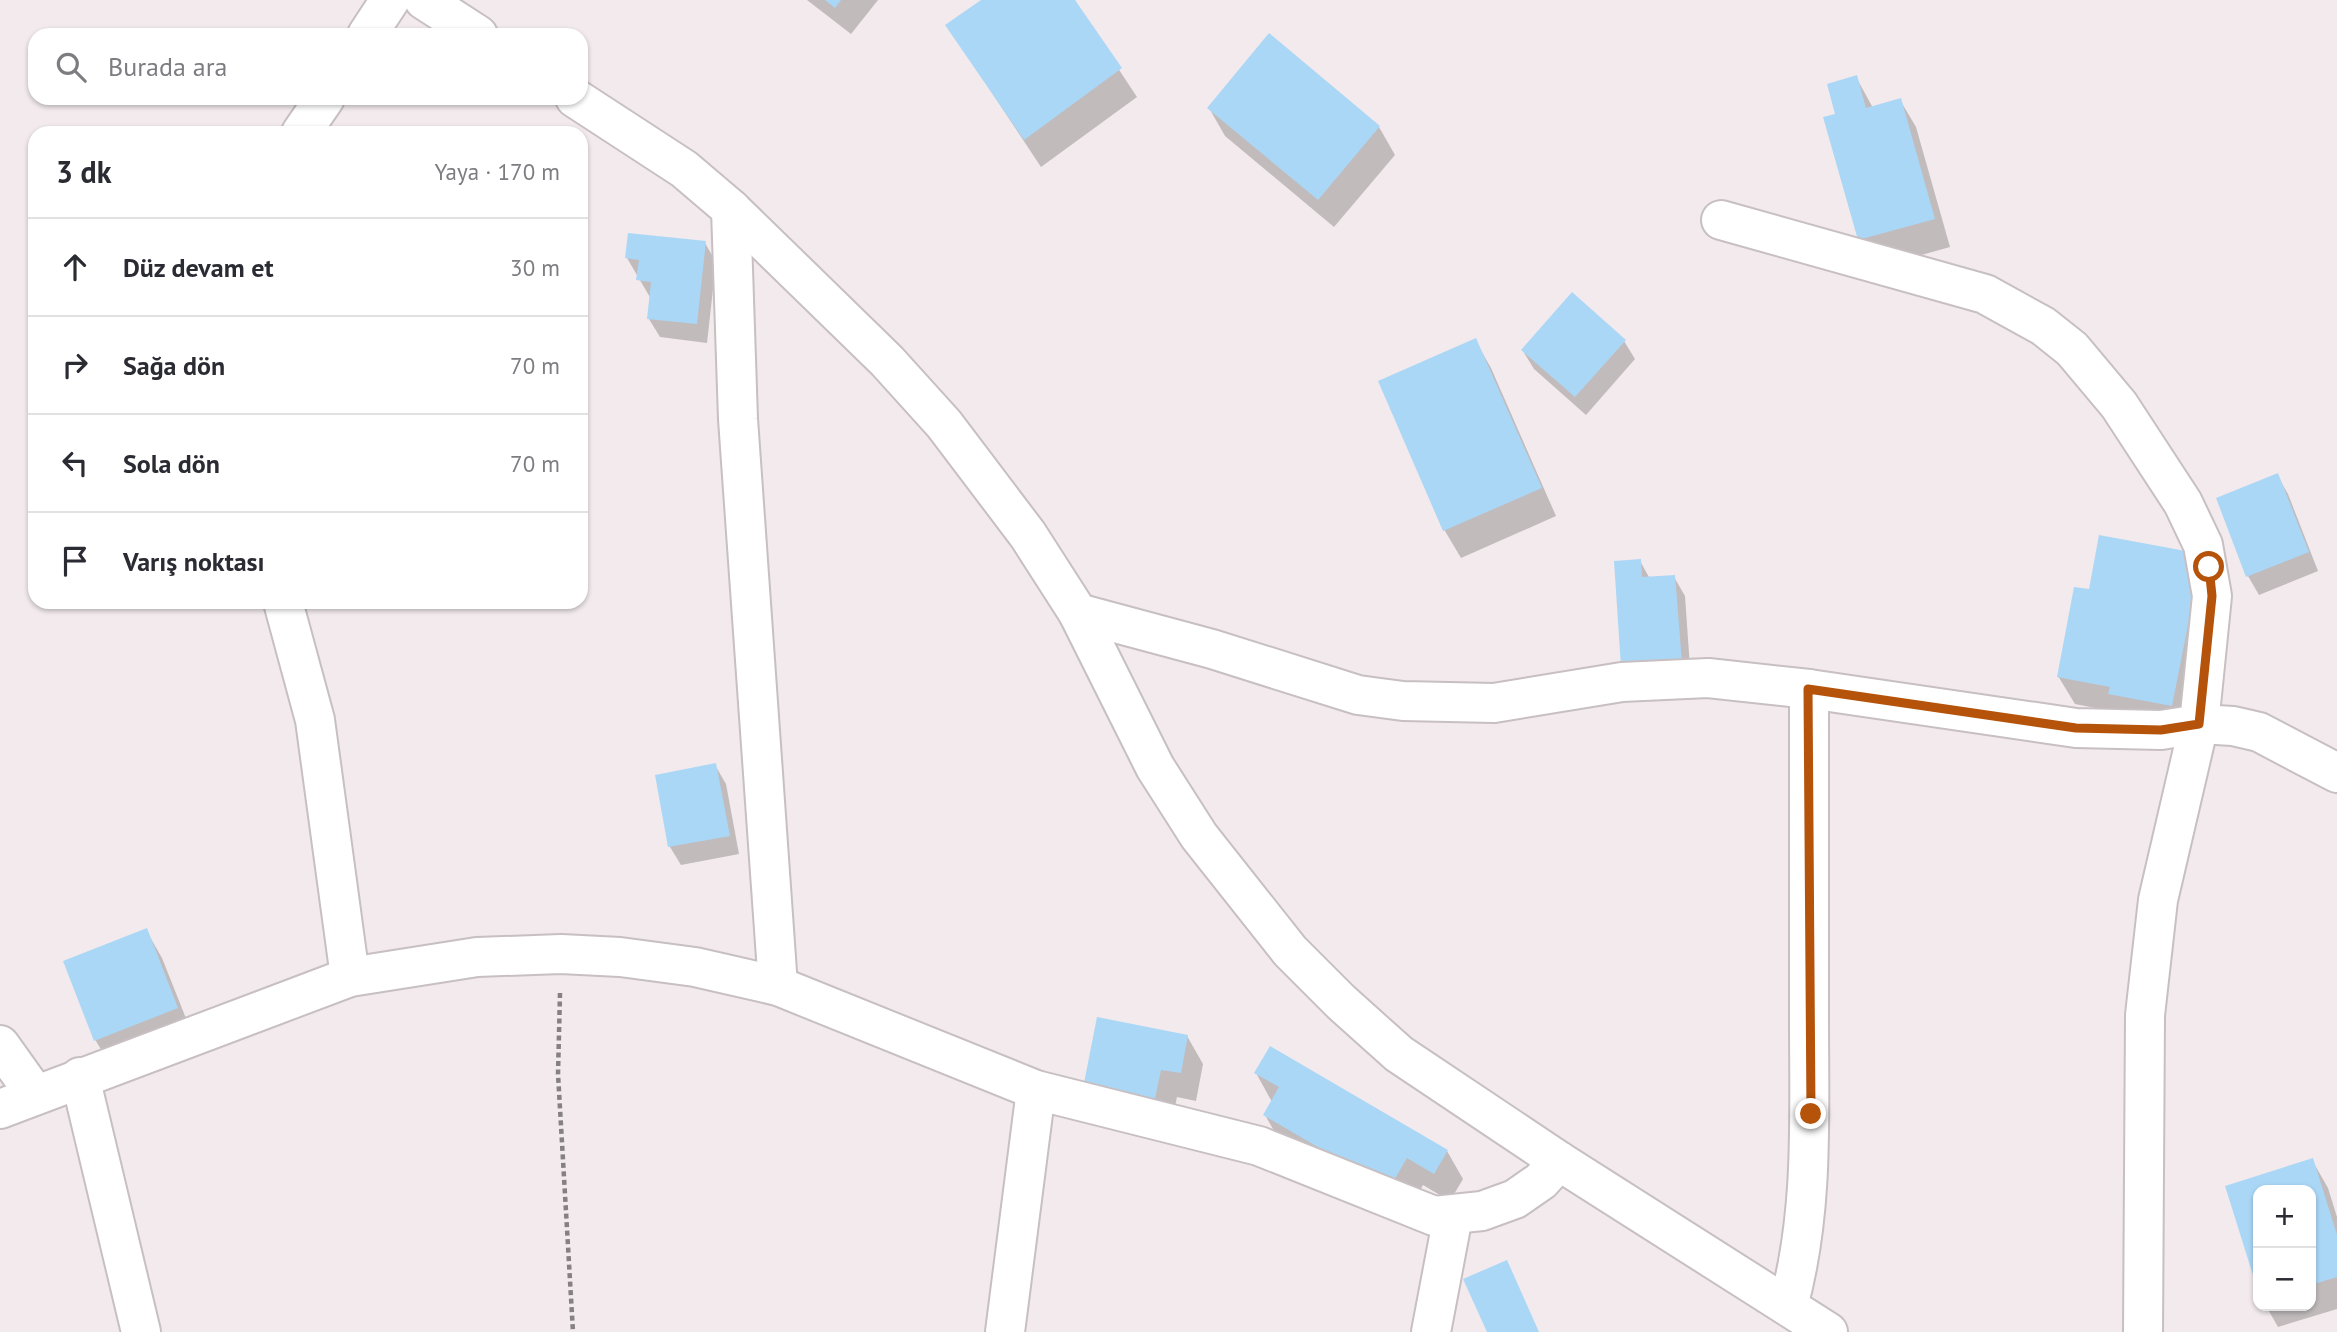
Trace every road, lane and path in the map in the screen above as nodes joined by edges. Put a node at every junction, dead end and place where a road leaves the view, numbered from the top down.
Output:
1 (390, 0) edge
2 (424, 0) edge
3 (372, 28) edge
4 (467, 28) edge
5 (320, 105) edge
6 (586, 105) edge
7 (306, 126) edge
8 (731, 209) junction
9 (1721, 220) dead end
10 (285, 609) edge
11 (1078, 613) junction
12 (1808, 689) junction
13 (2199, 724) junction
14 (2337, 774) edge
15 (561, 954) junction
16 (350, 976) junction
17 (778, 986) junction
18 (0, 1045) edge
19 (80, 1077) junction
20 (1036, 1090) junction
21 (35, 1094) junction
22 (0, 1109) edge
23 (1559, 1161) junction
24 (1453, 1216) junction
25 (1788, 1306) junction
26 (141, 1332) edge
27 (573, 1332) edge
28 (1005, 1332) edge
29 (1431, 1332) edge
30 (1828, 1332) edge
31 (2143, 1332) edge

1 - 3 street
2 - 4 street
5 - 7 street
6 - 8 street
8 - 11 street
8 - 17 street
9 - 13 street
10 - 16 street
11 - 12 street
11 - 23 street
12 - 13 street
12 - 25 street
13 - 14 street
13 - 31 street
15 - 16 street
15 - 17 street
15 - 27 path
16 - 19 street
17 - 20 street
18 - 21 street
19 - 21 street
19 - 26 street
20 - 24 street
20 - 28 street
21 - 22 street
23 - 24 street
23 - 25 street
24 - 29 street
25 - 30 street

